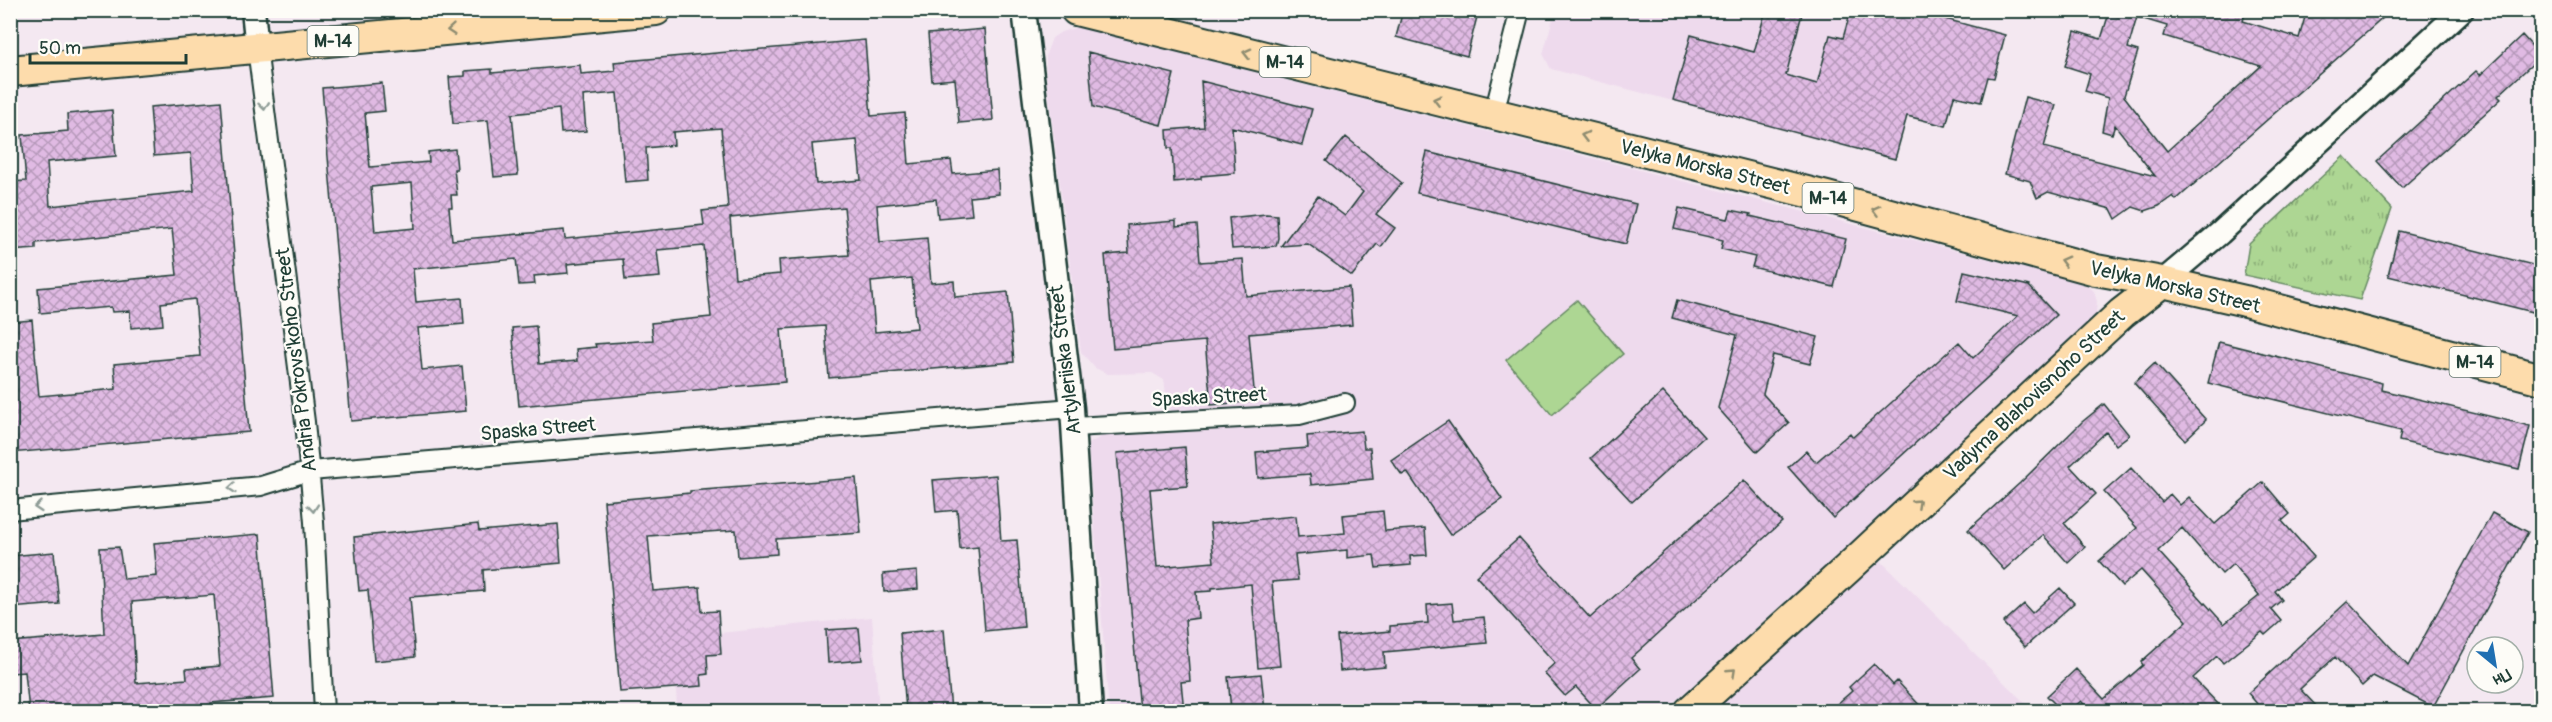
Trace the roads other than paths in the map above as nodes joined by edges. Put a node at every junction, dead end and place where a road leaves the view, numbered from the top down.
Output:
1 (253, 10) edge
2 (656, 10) edge
3 (1023, 10) edge
4 (1076, 10) edge
5 (1520, 10) edge
6 (2462, 10) edge
7 (257, 48) junction
8 (10, 71) edge
9 (1494, 113) junction
10 (2162, 282) junction
11 (2541, 379) edge
12 (1345, 403) dead end
13 (1072, 418) junction
14 (310, 471) junction
15 (10, 510) edge
16 (324, 711) edge
17 (1091, 711) edge
18 (1689, 711) edge

1 - 7 street, Andria Pokrovs'koho Street
2 -> 7 highway, М-14
3 - 13 street, Artyleriiska Street
9 -> 4 highway, Velyka Morska Street / М-14
5 - 9 street
6 - 10 street, Vadyma Blahovisnoho Street
7 - 8 highway, М-14
7 -> 14 street, Andria Pokrovs'koho Street
10 -> 9 highway, Velyka Morska Street / М-14
10 - 11 highway, Velyka Morska Street / М-14
18 -> 10 highway, Vadyma Blahovisnoho Street
12 - 13 street, Spaska Street
13 - 14 street, Spaska Street
13 - 17 street, Artyleriiska Street
14 -> 15 street, Spaska Street
14 -> 16 street, Andria Pokrovs'koho Street

